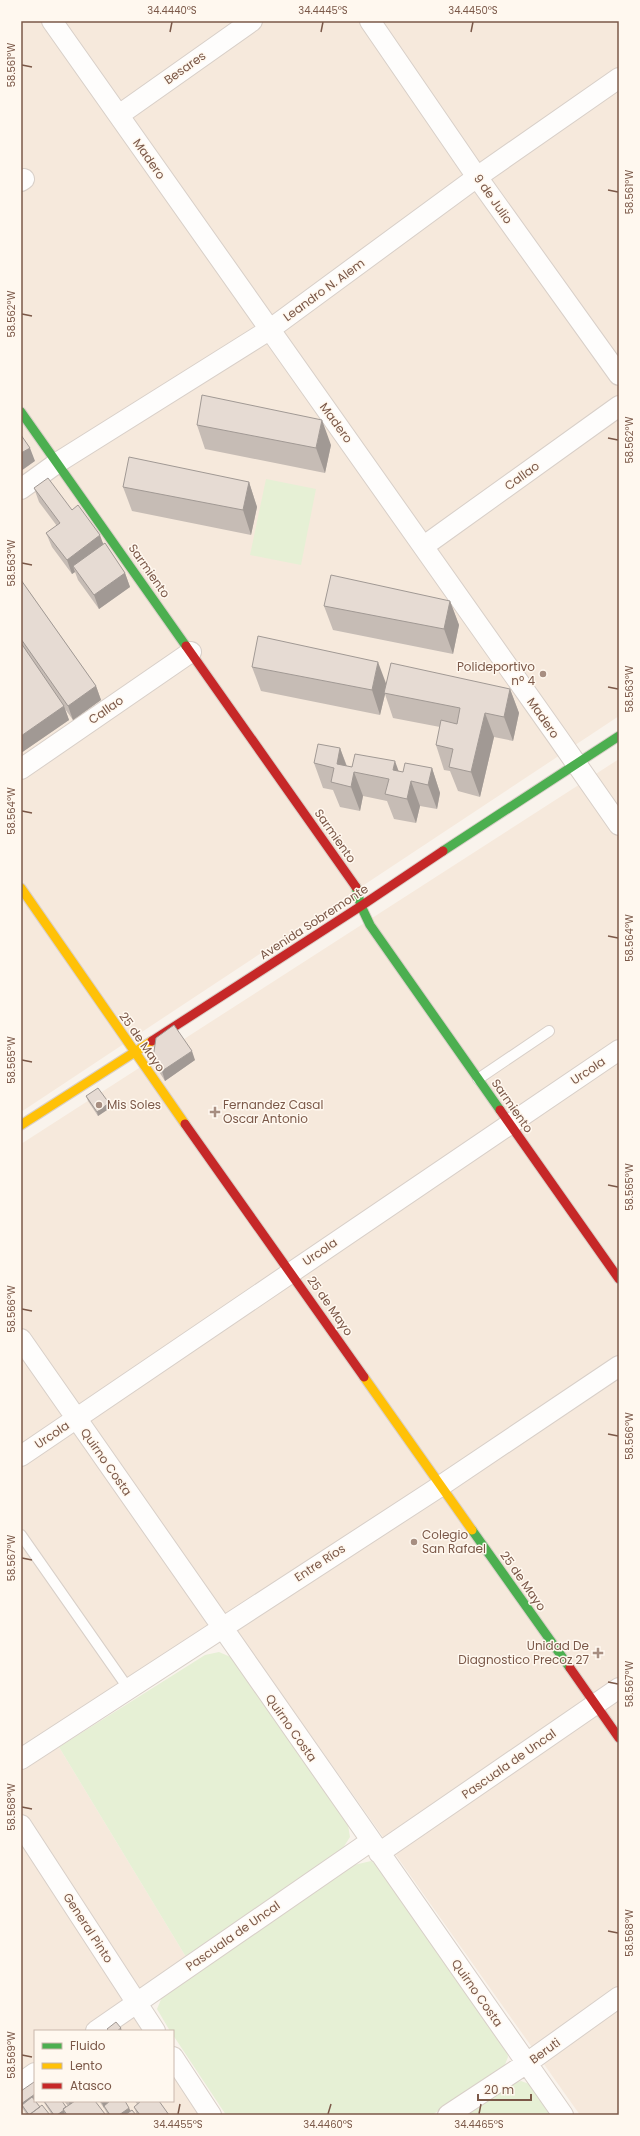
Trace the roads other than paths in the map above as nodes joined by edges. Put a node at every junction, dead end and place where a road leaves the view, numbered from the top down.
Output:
1 (52, 21) edge
2 (252, 21) edge
3 (370, 21) edge
4 (619, 78) edge
5 (119, 115) junction
6 (477, 177) junction
7 (270, 330) junction
8 (619, 375) edge
9 (619, 406) edge
10 (21, 412) edge
11 (57, 463) junction
12 (21, 489) edge
13 (424, 546) junction
14 (191, 652) junction
15 (619, 736) edge
16 (576, 763) junction
17 (21, 769) edge
18 (619, 826) edge
19 (21, 888) edge
20 (361, 906) junction
21 (549, 1031) dead end
22 (619, 1050) edge
23 (135, 1053) junction
24 (478, 1079) junction
25 (510, 1124) junction
26 (21, 1126) edge
27 (291, 1272) junction
28 (619, 1279) edge
29 (21, 1339) edge
30 (619, 1366) edge
31 (76, 1418) junction
32 (21, 1456) edge
33 (442, 1486) junction
34 (21, 1535) edge
35 (221, 1628) junction
36 (128, 1688) junction
37 (619, 1688) edge
38 (595, 1704) junction
39 (619, 1738) edge
40 (21, 1759) edge
41 (21, 1825) edge
42 (375, 1847) junction
43 (619, 1997) edge
44 (137, 2003) junction
45 (97, 2030) edge
46 (154, 2030) edge
47 (174, 2060) edge
48 (527, 2063) junction
49 (34, 2074) edge
50 (21, 2083) edge
51 (211, 2115) edge
52 (448, 2115) edge
53 (563, 2115) edge

1 - 5 street, Madero
2 - 5 street, Besares
3 - 6 street, 9 de Julio
4 - 6 street, Leandro N. Alem
5 - 7 street, Madero
6 - 7 street, Leandro N. Alem
6 - 8 street, 9 de Julio
7 - 11 street, Leandro N. Alem
7 - 13 street, Madero
9 - 13 street, Callao
10 - 11 street, Sarmiento
11 - 12 street, Leandro N. Alem
11 - 14 street, Sarmiento
13 - 16 street, Madero
14 - 17 street, Callao
14 - 20 street, Sarmiento
15 - 16 street, Avenida Sobremonte
16 - 18 street, Madero
16 - 20 street, Avenida Sobremonte
19 - 23 street, 25 de Mayo
20 - 23 street, Avenida Sobremonte
20 - 24 street, Sarmiento
21 - 24 lane
22 - 25 street, Urcola
23 - 26 street, Avenida Sobremonte
23 - 27 street, 25 de Mayo
24 - 25 street, Sarmiento
25 - 27 street, Urcola
25 - 28 street, Sarmiento
27 - 31 street, Urcola
27 - 33 street, 25 de Mayo
29 - 31 street, Quirno Costa
30 - 33 street, Entre Ríos
31 - 32 street, Urcola
31 - 35 street, Quirno Costa
33 - 35 street, Entre Ríos
33 - 38 street, 25 de Mayo
34 - 36 lane
35 - 36 street, Entre Ríos
35 - 42 street, Quirno Costa
36 - 40 street, Entre Ríos
37 - 38 street, Pascuala de Uncal
38 - 39 street, 25 de Mayo
38 - 42 street, Pascuala de Uncal
41 - 44 street, General Pinto
42 - 44 street, Pascuala de Uncal
42 - 48 street, Quirno Costa
43 - 48 street, Beruti
44 - 45 street, Pascuala de Uncal
44 - 46 street, General Pinto
47 - 51 street
48 - 52 street, Beruti
48 - 53 street, Quirno Costa
49 - 50 street

